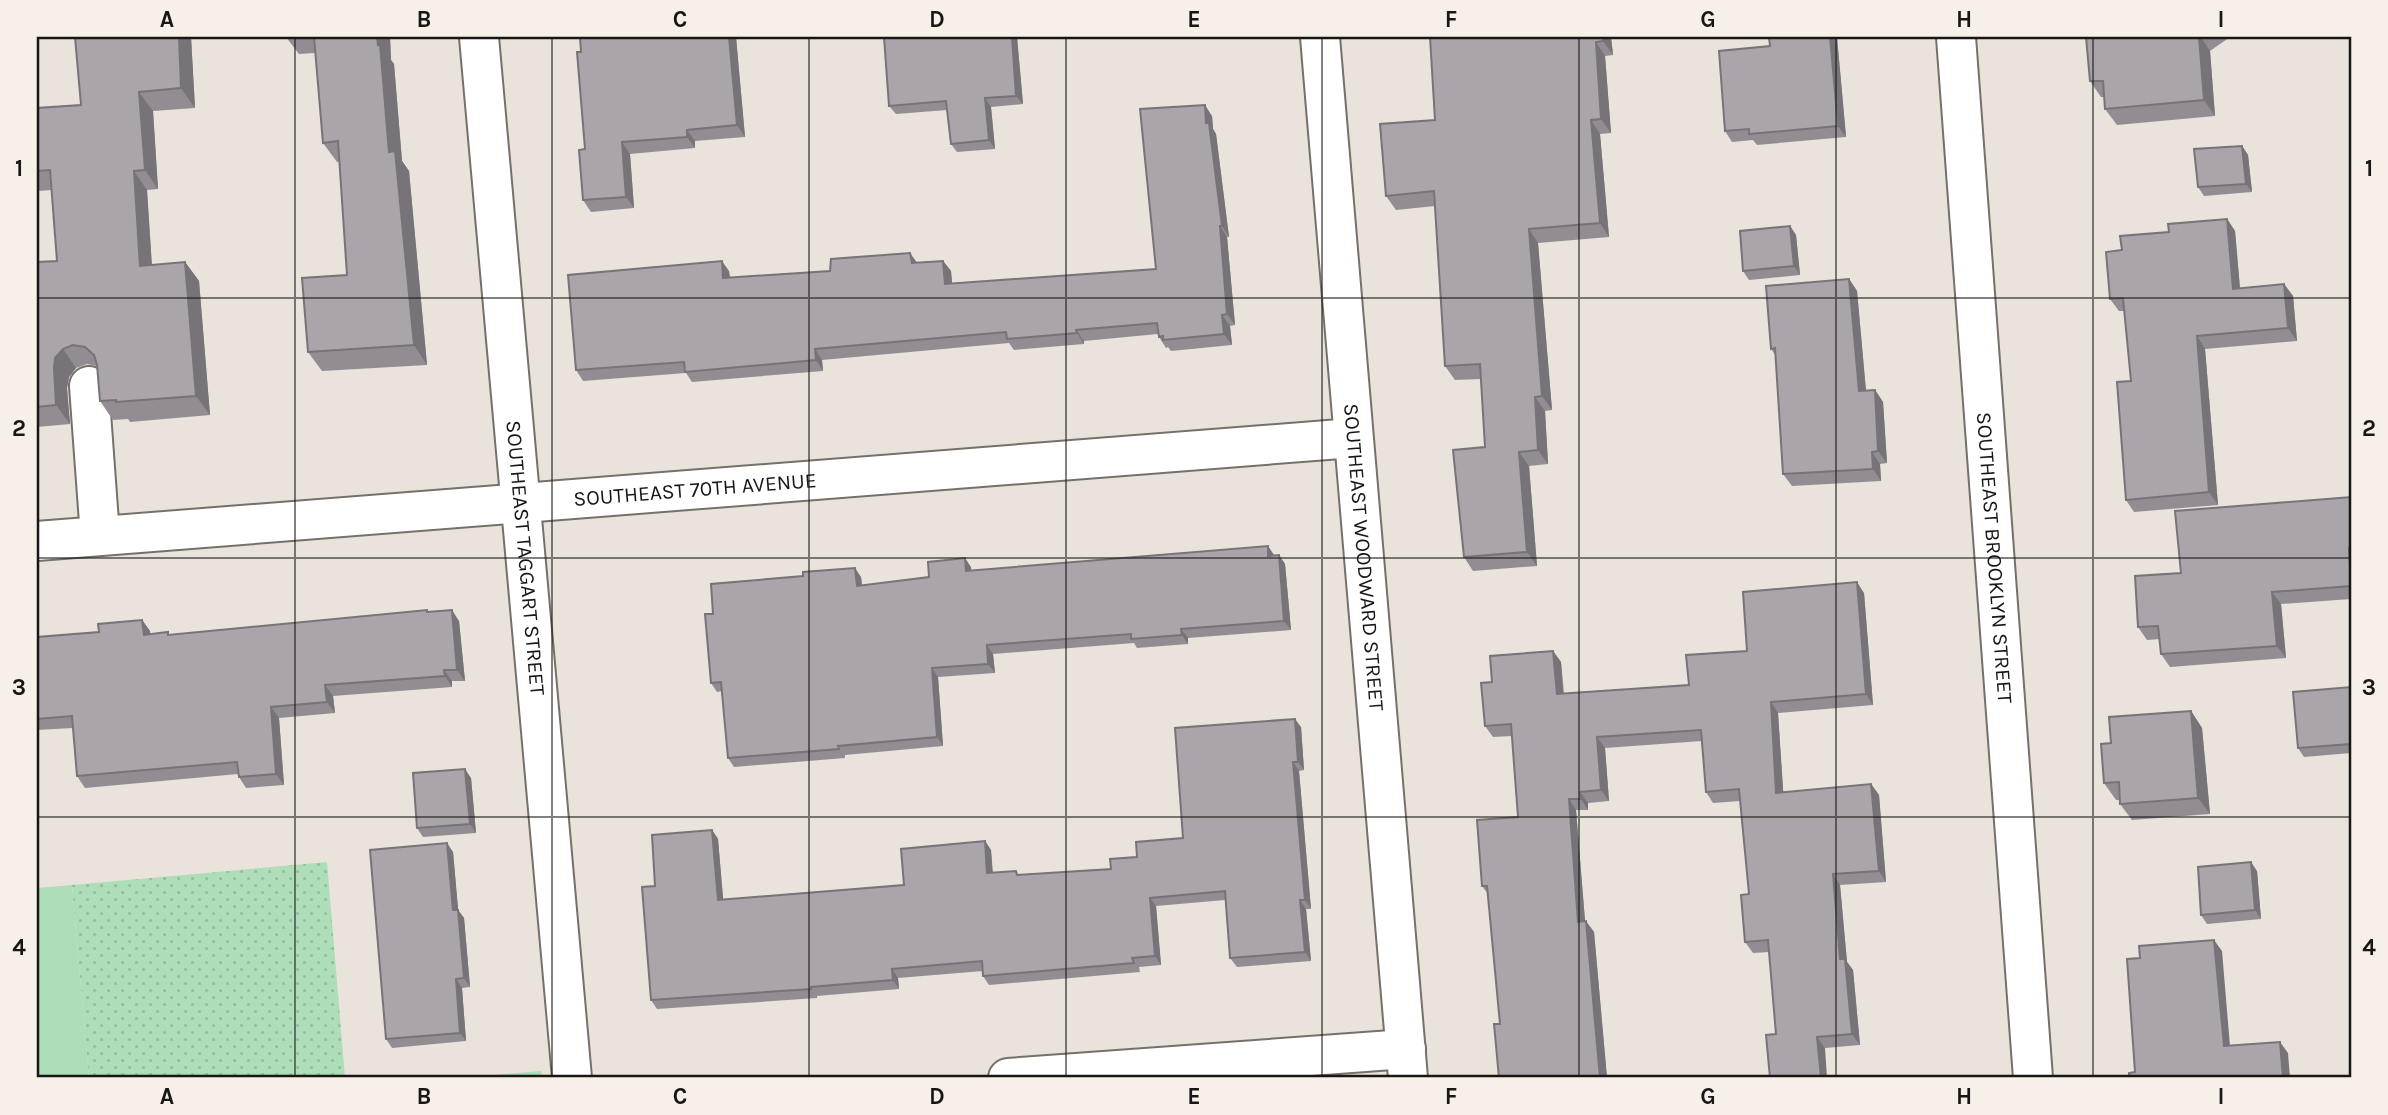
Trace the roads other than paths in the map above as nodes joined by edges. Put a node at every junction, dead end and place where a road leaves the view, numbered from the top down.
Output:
1 (479, 37) edge
2 (1320, 37) edge
3 (1956, 37) edge
4 (89, 386) dead end
5 (1353, 438) junction
6 (519, 502) junction
7 (100, 536) junction
8 (37, 541) edge
9 (1407, 1063) edge
10 (572, 1078) edge
11 (1007, 1078) edge
12 (2034, 1078) edge

1 - 6 street, SOUTHEAST TAGGART STREET
2 - 5 street, SOUTHEAST WOODWARD STREET
3 - 12 street, SOUTHEAST BROOKLYN STREET
4 - 7 street
5 - 6 street, SOUTHEAST 70TH AVENUE
5 - 9 street, SOUTHEAST WOODWARD STREET
6 - 7 street, SOUTHEAST 70TH AVENUE
6 - 10 street, SOUTHEAST TAGGART STREET
7 - 8 street, SOUTHEAST 70TH AVENUE
9 - 11 street

